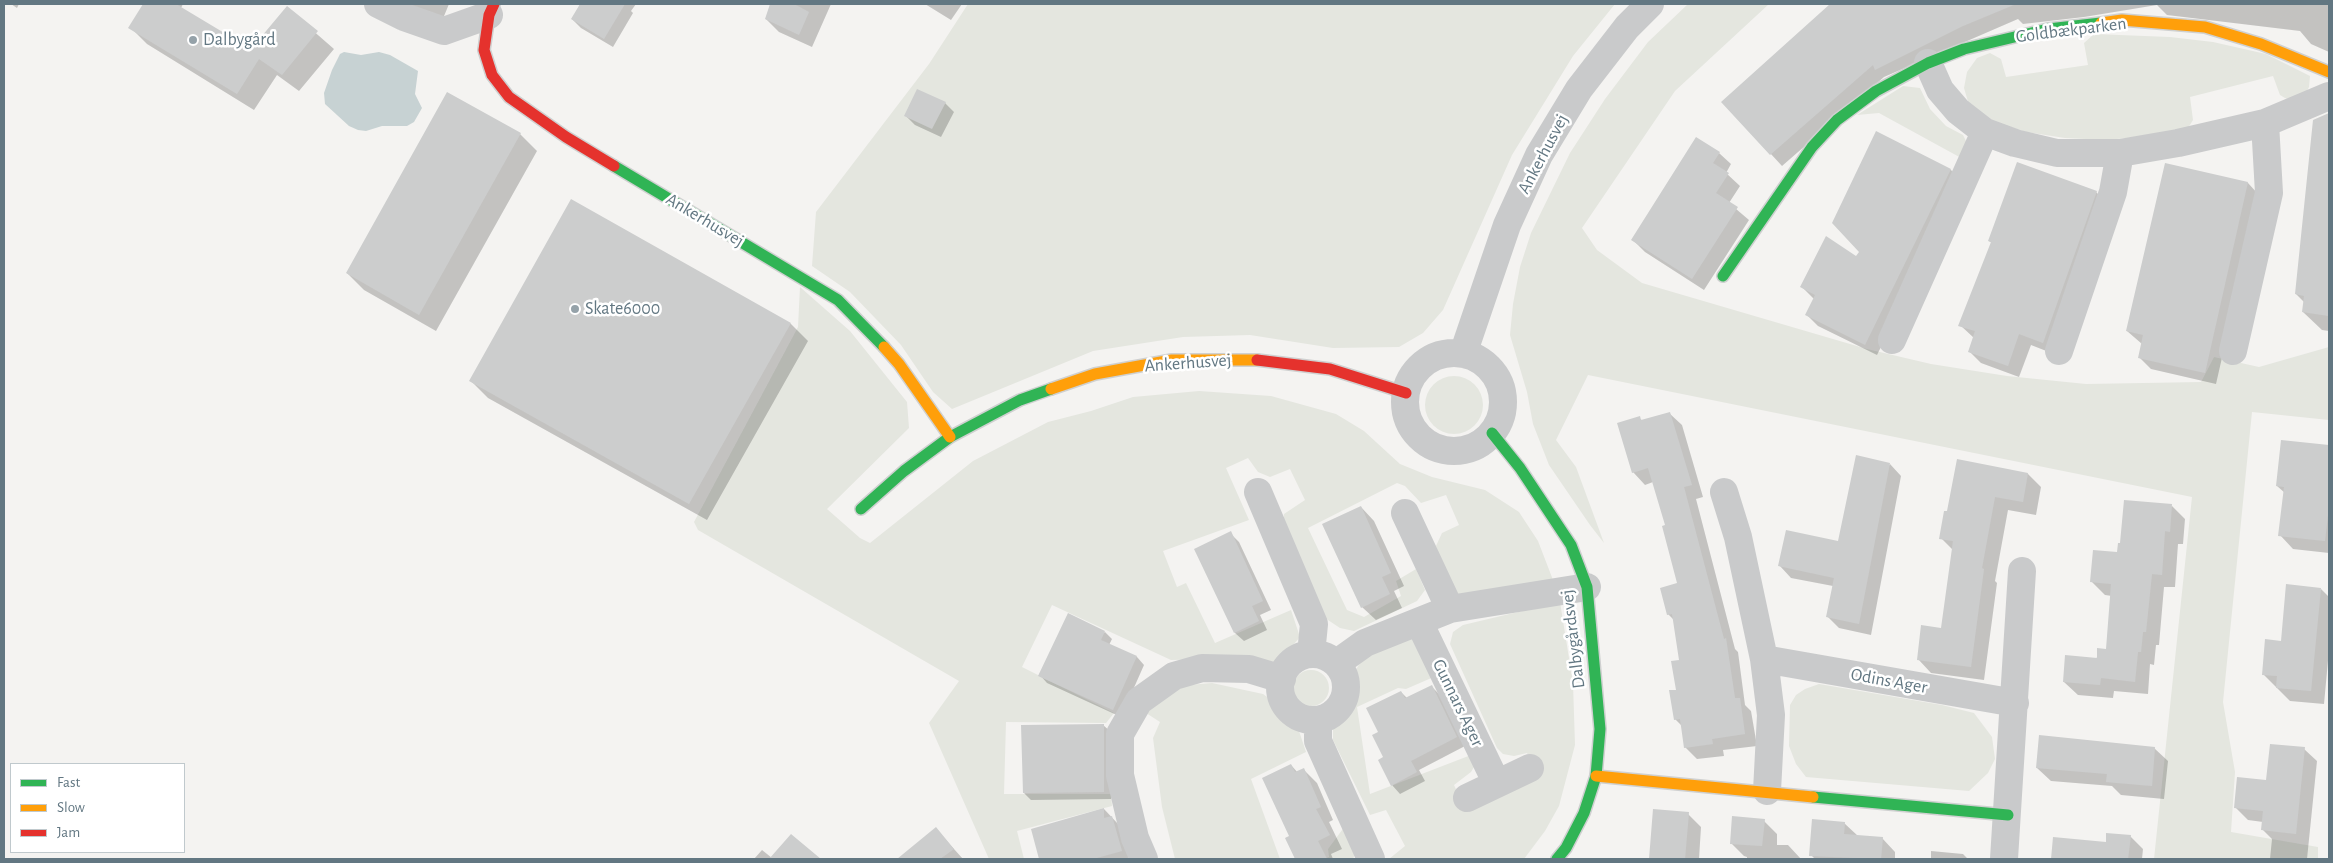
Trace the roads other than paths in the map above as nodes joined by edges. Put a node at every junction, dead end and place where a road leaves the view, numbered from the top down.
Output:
1 (378, 4) edge
2 (1650, 4) edge
3 (492, 9) edge
4 (1928, 62) junction
5 (2329, 72) edge
6 (2329, 96) edge
7 (2265, 123) junction
8 (1985, 132) junction
9 (2120, 153) junction
10 (1723, 276) dead end
11 (1892, 340) dead end
12 (2059, 351) dead end
13 (2234, 351) dead end
14 (1463, 354) junction
15 (1406, 392) junction
16 (1492, 433) junction
17 (950, 438) junction
18 (1258, 492) dead end
19 (1724, 492) dead end
20 (861, 510) dead end
21 (1405, 513) dead end
22 (2022, 571) dead end
23 (1587, 587) junction
24 (1450, 609) junction
25 (1419, 622) junction
26 (1311, 654) junction
27 (1764, 659) junction
28 (1337, 663) junction
29 (1282, 679) junction
30 (2015, 703) junction
31 (1318, 720) junction
32 (1530, 768) dead end
33 (1596, 776) junction
34 (1497, 784) junction
35 (1767, 791) junction
36 (1467, 798) dead end
37 (2008, 815) junction
38 (1144, 859) edge
39 (1371, 859) edge
40 (1557, 859) edge
41 (2004, 859) edge

1 - 3 street
2 - 14 street, Ankerhusvej
3 - 17 street, Ankerhusvej
4 - 5 street, Goldbækparken
4 - 8 street
4 - 10 street, Goldbækparken
6 - 7 street
7 - 9 street
7 - 13 street
8 - 9 street
8 - 11 street
9 - 12 street
14 - 15 street
14 - 16 street
15 - 16 street
15 - 17 street, Ankerhusvej
16 - 23 street, Dalbygårdsvej
17 - 20 street, Ankerhusvej
18 - 26 street
19 - 27 street
21 - 24 street
22 - 30 street
23 - 24 street
23 - 33 street, Dalbygårdsvej
24 - 25 street
25 - 28 street
25 - 34 street, Gunnars Ager
26 - 28 street
26 - 29 street
27 - 30 street, Odins Ager
27 - 35 street
28 - 31 street
29 - 31 street
29 - 38 street
30 - 37 street
31 - 39 street
32 - 34 street
33 - 35 street
33 - 40 street, Dalbygårdsvej
34 - 36 street
35 - 37 street
37 - 41 street

